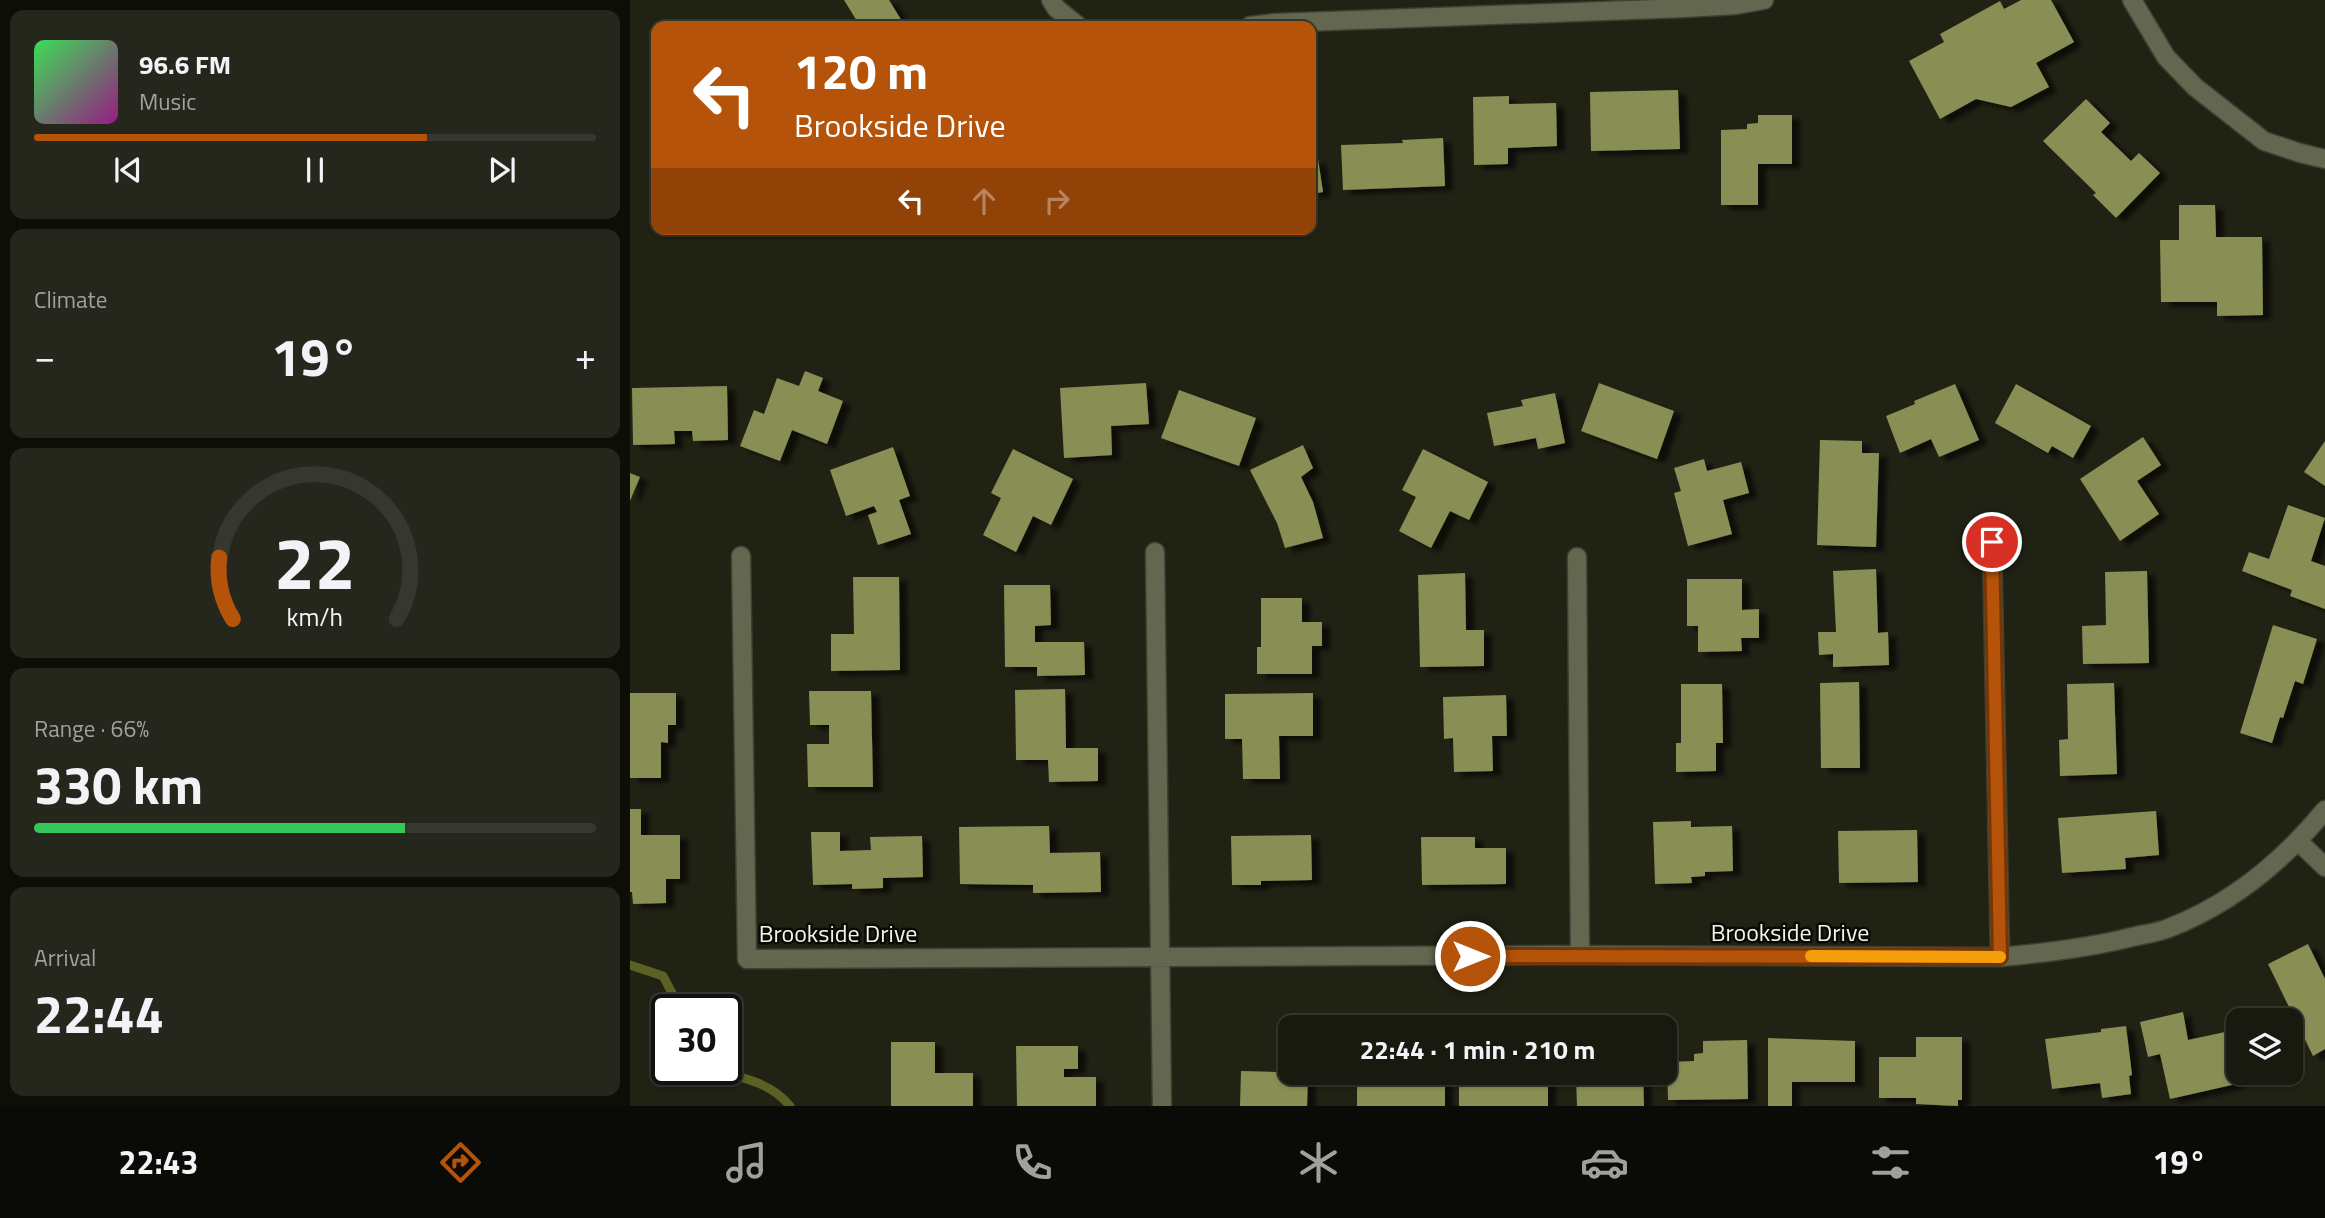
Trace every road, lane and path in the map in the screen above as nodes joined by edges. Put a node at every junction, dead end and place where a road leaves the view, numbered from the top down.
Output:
1 (1764, 0) edge
2 (2132, 0) edge
3 (1053, 4) edge
4 (1072, 21) edge
5 (1316, 22) edge
6 (2325, 159) edge
7 (1992, 542) dead end
8 (1155, 552) dead end
9 (741, 556) dead end
10 (1577, 557) dead end
11 (2325, 810) edge
12 (2299, 842) junction
13 (2325, 867) edge
14 (1580, 956) junction
15 (2000, 957) junction
16 (1161, 958) junction
17 (1162, 1106) edge

1 - 5 street
2 - 6 street
3 - 4 street
7 - 15 street
8 - 16 street
9 - 16 street, Brookside Drive
10 - 14 street
11 - 12 street, Brookside Drive
12 - 13 street
12 - 15 street, Brookside Drive
14 - 15 street, Brookside Drive
14 - 16 street, Brookside Drive
16 - 17 street

